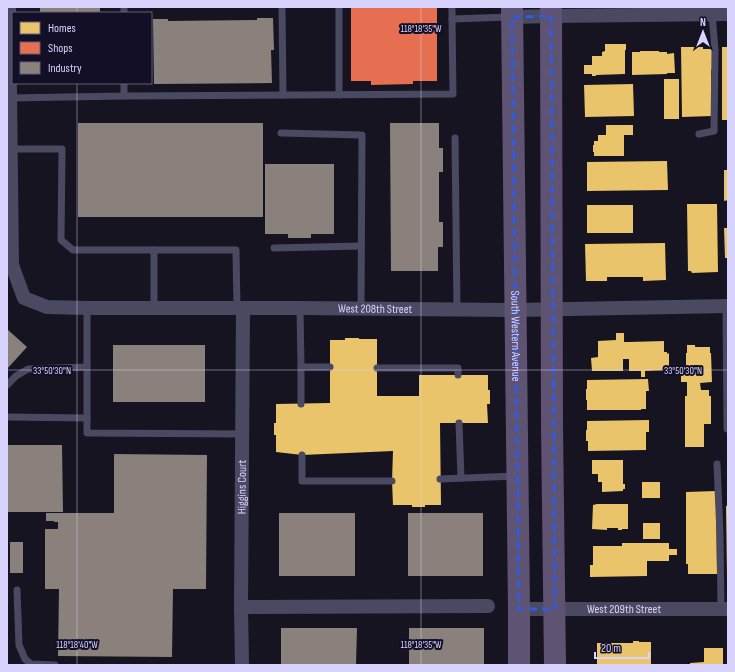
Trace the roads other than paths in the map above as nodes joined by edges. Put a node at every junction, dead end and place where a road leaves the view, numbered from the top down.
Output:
1 (9, 7) edge
2 (282, 7) edge
3 (339, 7) edge
4 (452, 7) edge
5 (551, 11) edge
6 (512, 12) edge
7 (719, 13) edge
8 (452, 19) junction
9 (124, 84) edge
10 (9, 94) edge
11 (282, 95) junction
12 (339, 95) junction
13 (124, 96) junction
14 (281, 133) dead end
15 (699, 134) dead end
16 (455, 138) dead end
17 (11, 149) junction
18 (361, 246) junction
19 (274, 248) dead end
20 (154, 250) junction
21 (11, 275) edge
22 (727, 306) edge
23 (87, 308) junction
24 (154, 308) junction
25 (240, 308) junction
26 (300, 308) junction
27 (361, 309) junction
28 (552, 309) junction
29 (457, 310) junction
30 (516, 310) junction
31 (87, 367) junction
32 (301, 367) junction
33 (330, 367) dead end
34 (377, 368) dead end
35 (458, 375) dead end
36 (7, 385) edge
37 (301, 404) dead end
38 (7, 417) edge
39 (87, 418) junction
40 (459, 423) dead end
41 (728, 429) edge
42 (242, 434) junction
43 (302, 455) dead end
44 (717, 464) dead end
45 (518, 476) junction
46 (461, 478) junction
47 (440, 479) dead end
48 (392, 481) dead end
49 (18, 590) dead end
50 (488, 606) dead end
51 (241, 607) junction
52 (519, 609) junction
53 (555, 609) junction
54 (725, 609) edge
55 (55, 665) edge
56 (242, 665) edge
57 (519, 665) edge
58 (555, 665) edge

1 - 10 street
2 - 11 lane
3 - 12 lane
4 - 8 lane
5 - 6 street
5 - 7 street
5 - 28 main road
6 - 8 lane
6 - 30 main road, South Western Avenue
7 - 15 lane
8 - 12 lane
9 - 13 lane
10 - 13 lane
10 - 17 street
11 - 12 lane
11 - 13 lane
14 - 18 lane
16 - 29 lane
17 - 20 lane
17 - 21 street
18 - 19 lane
18 - 27 lane
20 - 24 lane
20 - 25 lane
21 - 23 street, West 208th Street
22 - 28 street, West 208th Street
22 - 41 lane
23 - 24 street, West 208th Street
23 - 31 lane
24 - 25 street, West 208th Street
25 - 26 street, West 208th Street
25 - 42 street, Higgins Court
26 - 27 street, West 208th Street
26 - 32 lane
27 - 29 street, West 208th Street
28 - 30 street, West 208th Street
28 - 53 main road
29 - 30 street, West 208th Street
30 - 45 main road, South Western Avenue
31 - 36 lane
31 - 39 lane
32 - 33 lane
32 - 37 lane
34 - 35 lane
38 - 39 lane
39 - 42 lane
40 - 46 lane
42 - 51 street, Higgins Court
43 - 48 lane
44 - 54 lane
45 - 46 lane
45 - 52 main road, South Western Avenue
46 - 47 lane
49 - 55 lane
50 - 51 street
51 - 56 street, Higgins Court
52 - 53 street, West 209th Street
52 - 57 main road, South Western Avenue
53 - 54 street, West 209th Street
53 - 58 main road

